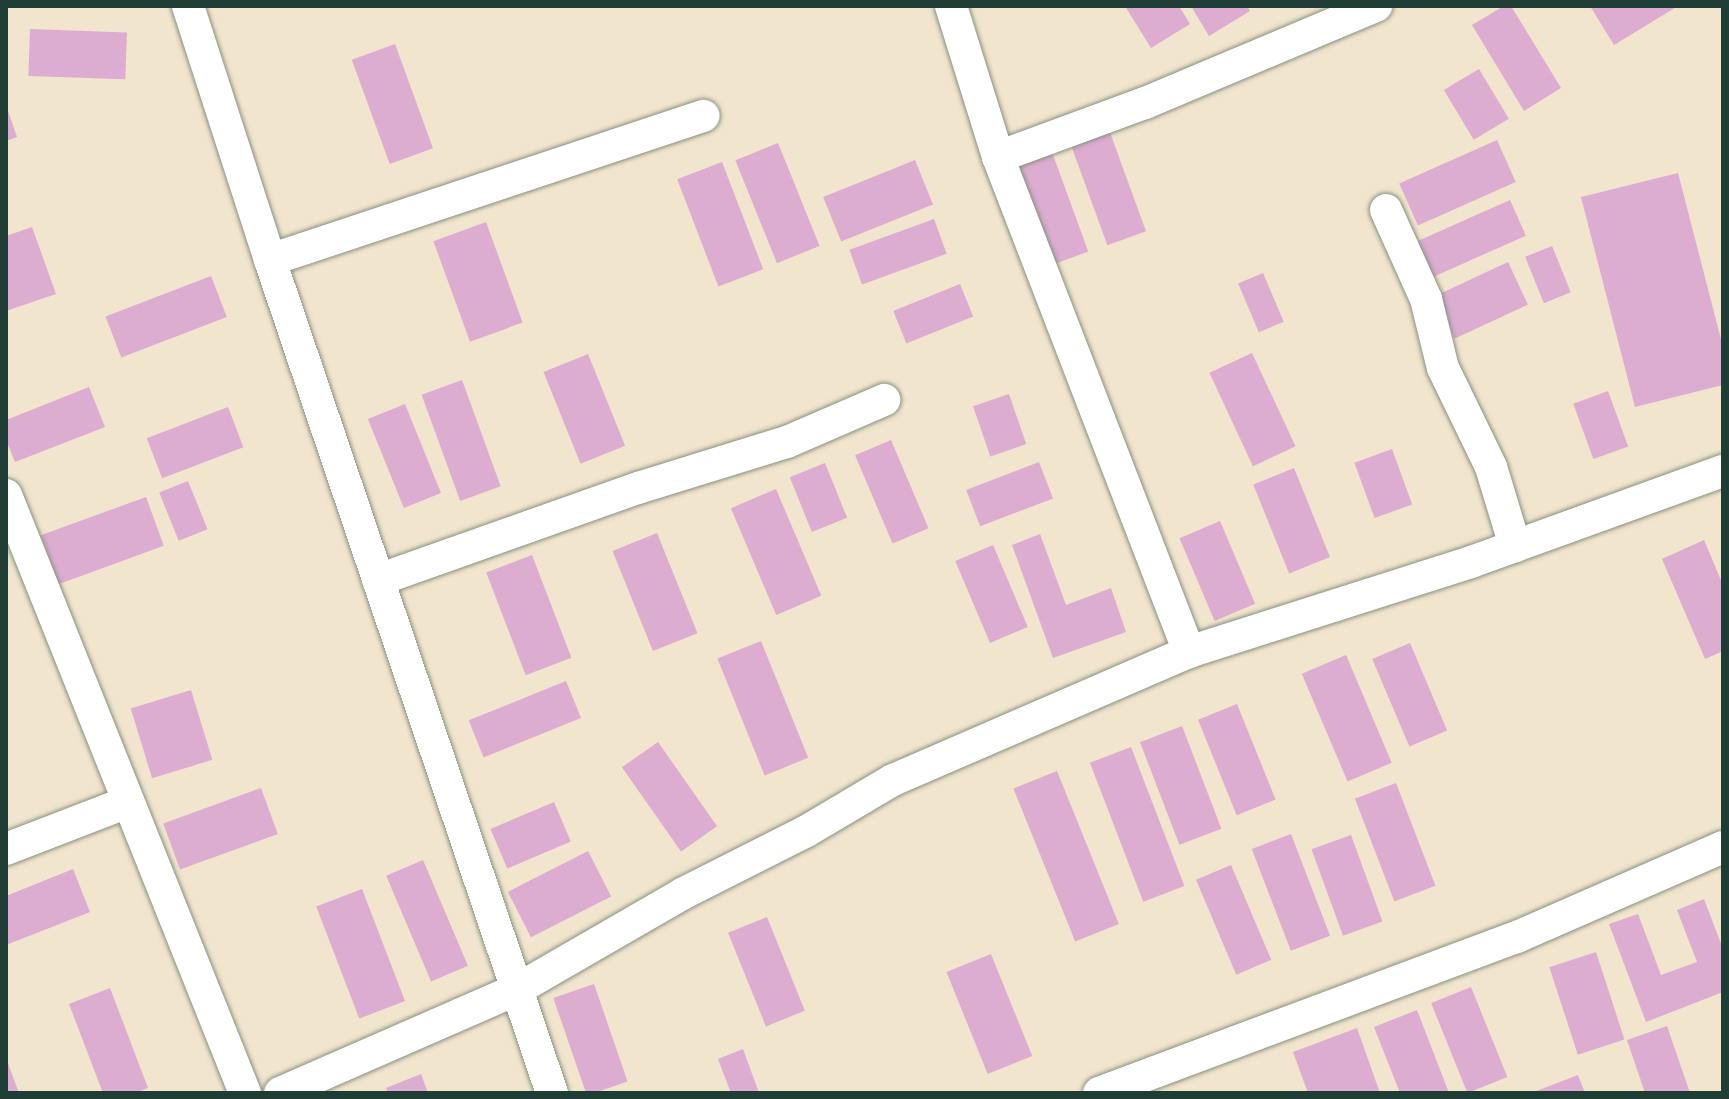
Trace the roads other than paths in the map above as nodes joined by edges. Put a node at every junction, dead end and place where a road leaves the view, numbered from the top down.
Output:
1 (188, 6) edge
2 (951, 6) edge
3 (1376, 6) edge
4 (704, 116) dead end
5 (998, 157) junction
6 (1386, 210) dead end
7 (270, 260) junction
8 (884, 400) dead end
9 (1723, 471) edge
10 (7, 501) edge
11 (1515, 546) junction
12 (378, 580) junction
13 (1189, 652) junction
14 (128, 802) junction
15 (1723, 847) edge
16 (6, 849) edge
17 (516, 990) junction
18 (245, 1093) edge
19 (280, 1093) edge
20 (552, 1093) edge
21 (1099, 1093) edge

1 - 7 street
2 - 5 street
3 - 5 street
4 - 7 street
5 - 13 street
6 - 11 street
7 - 12 street
8 - 12 street
9 - 11 street
10 - 14 street
11 - 13 street
12 - 17 street
13 - 17 street
14 - 16 street
14 - 18 street
15 - 21 street
17 - 19 street
17 - 20 street

